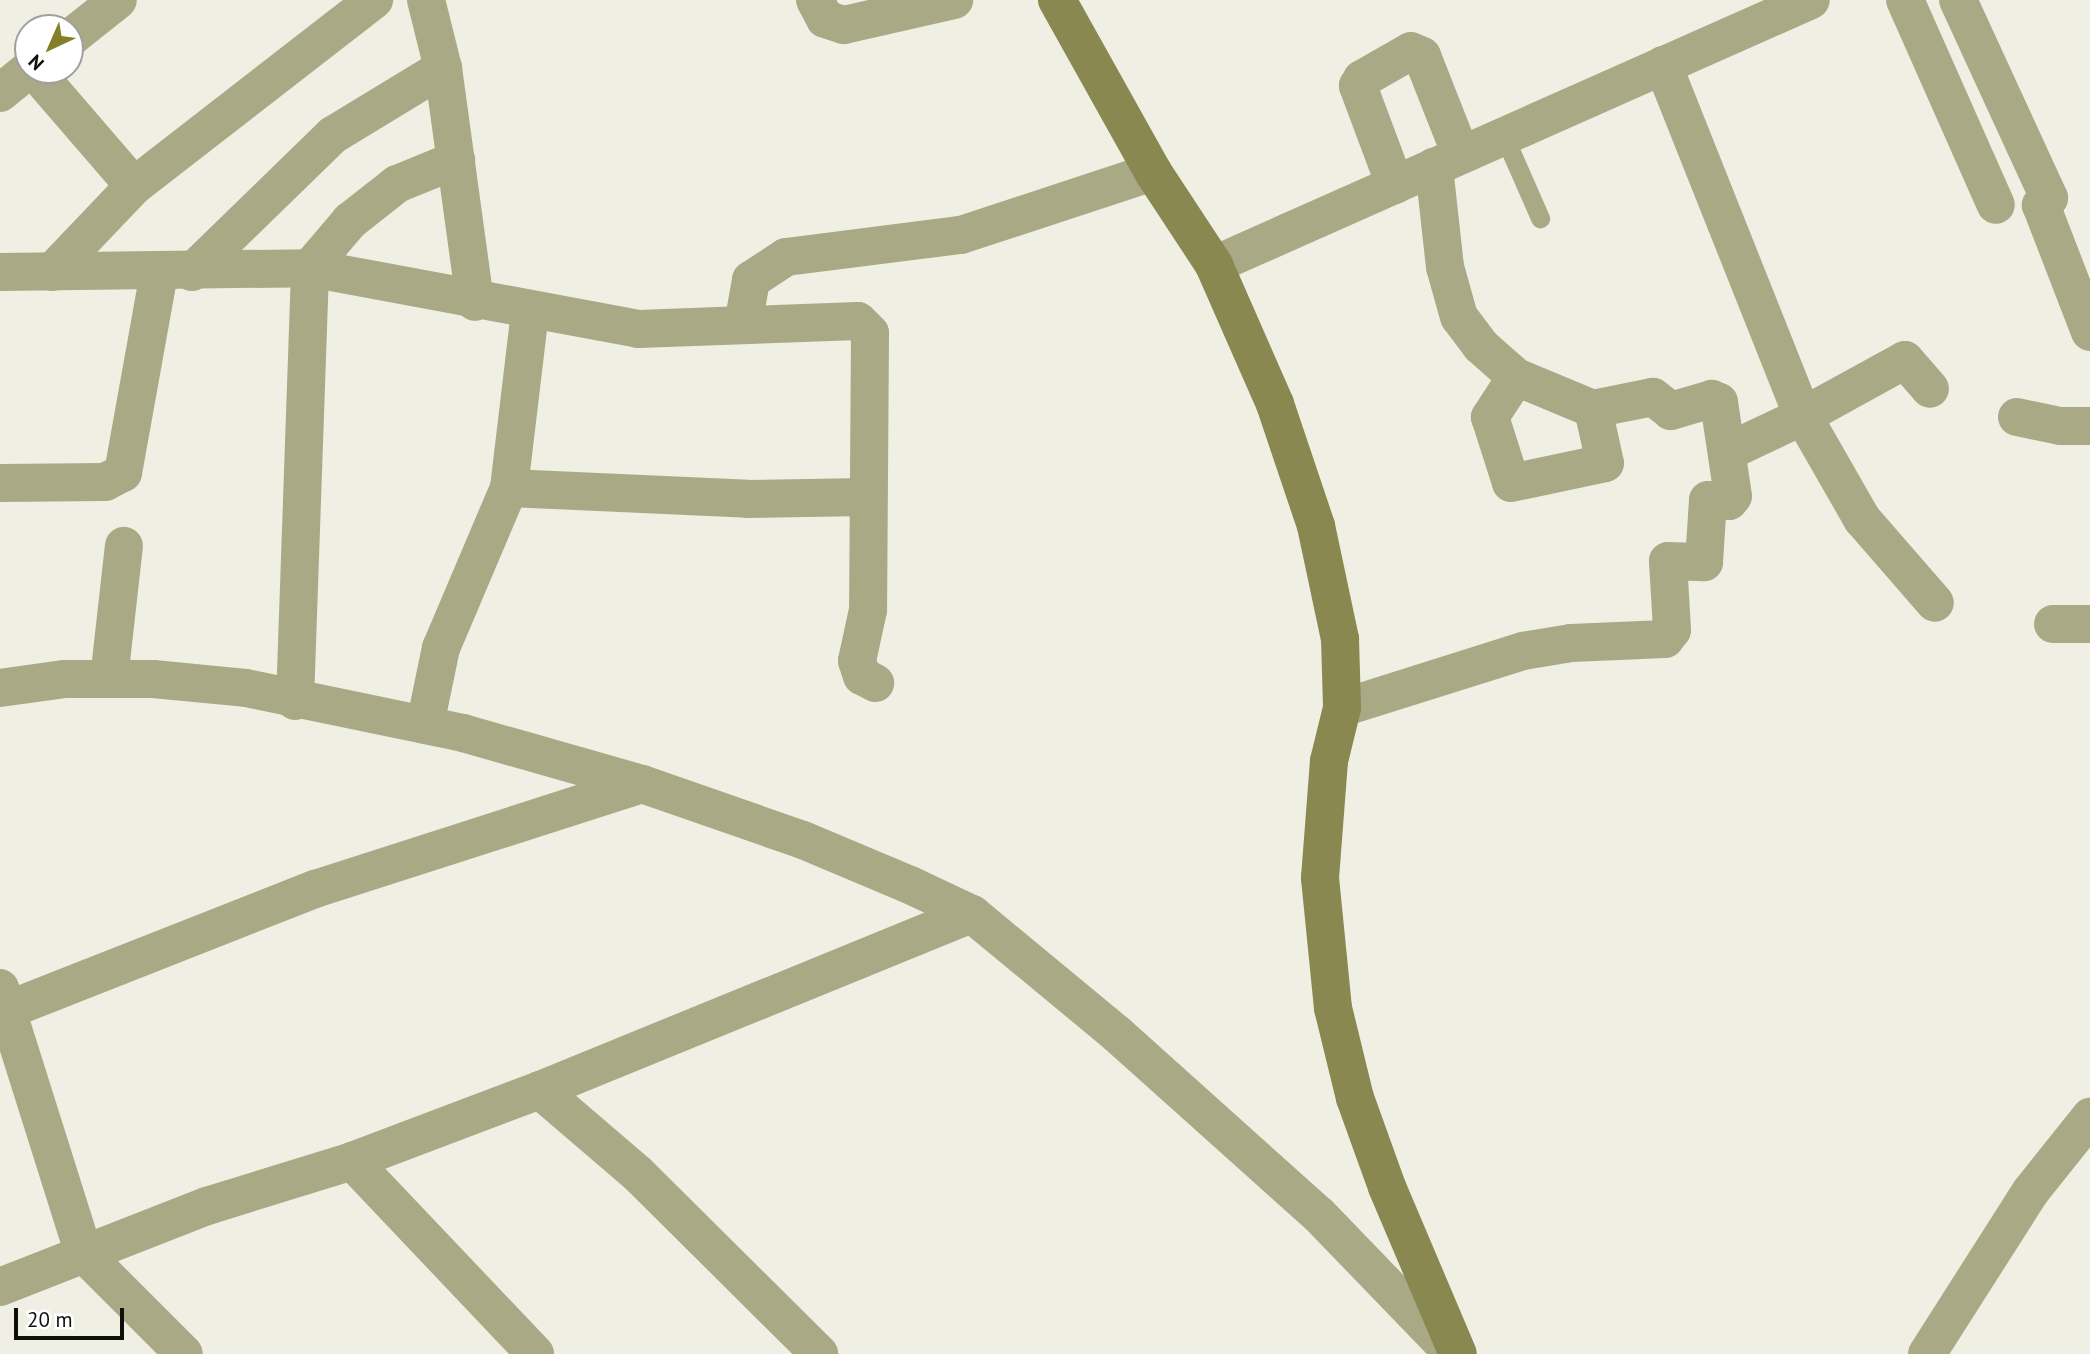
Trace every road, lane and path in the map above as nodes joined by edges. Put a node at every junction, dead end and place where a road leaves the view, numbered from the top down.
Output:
1 (118, 0) edge
2 (374, 0) edge
3 (426, 0) edge
4 (815, 0) edge
5 (954, 0) edge
6 (1056, 0) edge
7 (1811, 0) edge
8 (1905, 0) edge
9 (1958, 0) edge
10 (84, 27) edge
11 (1663, 65) junction
12 (443, 68) junction
13 (14, 82) edge
14 (46, 84) edge
15 (0, 93) edge
16 (1504, 136) junction
17 (456, 160) junction
18 (1448, 161) junction
19 (1153, 172) junction
20 (1395, 185) junction
21 (134, 186) junction
22 (1996, 205) dead end
23 (1540, 218) dead end
24 (1214, 265) junction
25 (310, 268) junction
26 (0, 272) edge
27 (52, 272) junction
28 (176, 272) junction
29 (475, 302) junction
30 (530, 312) junction
31 (743, 325) junction
32 (2090, 332) edge
33 (1516, 377) junction
34 (1930, 389) dead end
35 (1593, 409) junction
36 (1803, 416) junction
37 (2017, 416) dead end
38 (2090, 426) edge
39 (1727, 452) junction
40 (0, 483) edge
41 (509, 488) junction
42 (867, 497) junction
43 (124, 546) dead end
44 (1935, 603) dead end
45 (109, 679) junction
46 (875, 683) dead end
47 (0, 688) edge
48 (295, 701) junction
49 (1342, 708) junction
50 (425, 725) junction
51 (642, 784) junction
52 (972, 914) junction
53 (2, 1004) edge
54 (540, 1090) junction
55 (2090, 1117) edge
56 (352, 1161) junction
57 (84, 1255) junction
58 (0, 1287) edge
59 (184, 1354) edge
60 (535, 1354) edge
61 (820, 1354) edge
62 (1455, 1354) edge
63 (1927, 1354) edge

1 - 10 street
2 - 21 street
3 - 12 street
4 - 5 street
6 - 19 main road
7 - 11 street
8 - 22 street
9 - 32 street
11 - 16 street
11 - 36 street
12 - 17 street
12 - 28 street
13 - 15 street
14 - 21 street
16 - 18 street
16 - 23 lane
17 - 25 street
17 - 29 street
18 - 20 street
18 - 20 street
18 - 33 street
19 - 24 main road
19 - 31 street
20 - 24 street
21 - 27 street
24 - 49 main road
25 - 28 street
25 - 29 street
25 - 48 street
26 - 27 street
27 - 28 street
28 - 40 street
29 - 30 street
30 - 31 street
30 - 41 street
31 - 42 street
33 - 35 street
33 - 35 street
34 - 36 street
35 - 39 street
36 - 39 street
36 - 44 street
37 - 38 street
39 - 49 street
41 - 42 street
41 - 50 street
42 - 46 street
43 - 45 street
45 - 47 street
45 - 48 street
48 - 50 street
49 - 62 main road
50 - 51 street
51 - 52 street
51 - 53 street
52 - 54 street
52 - 62 street
53 - 57 street
54 - 56 street
54 - 61 street
55 - 63 street
56 - 57 street
56 - 60 street
57 - 58 street
57 - 59 street

